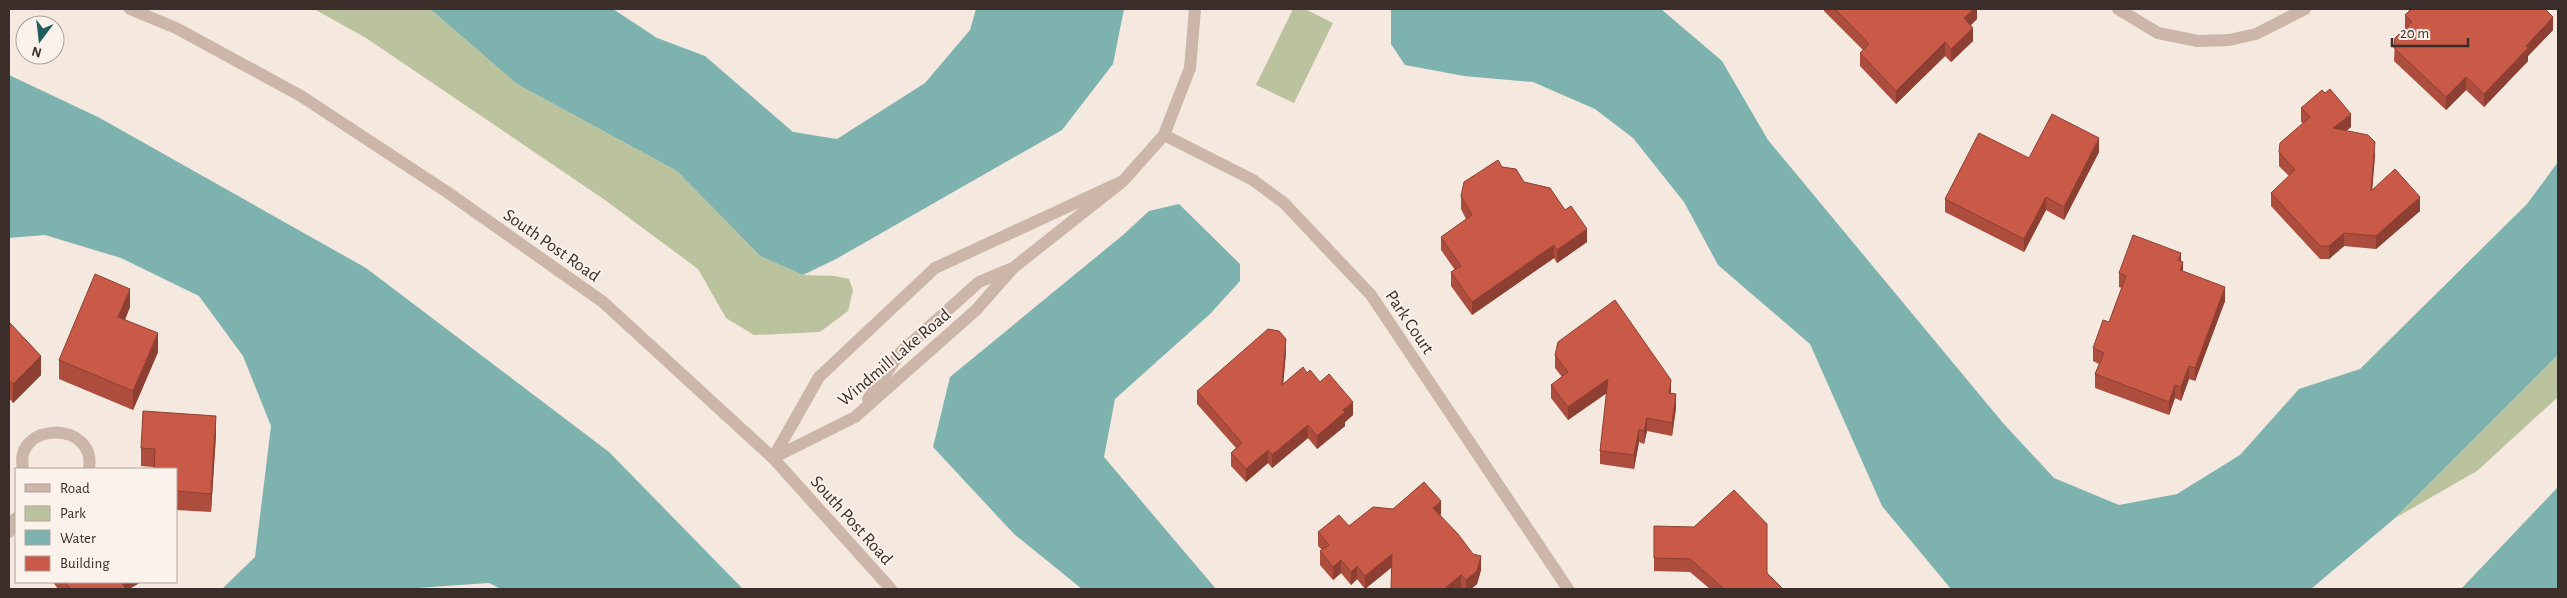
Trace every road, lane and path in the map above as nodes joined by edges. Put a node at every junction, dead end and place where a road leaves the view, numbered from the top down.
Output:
1 (130, 9) edge
2 (1194, 9) edge
3 (2118, 9) edge
4 (2305, 9) edge
5 (1164, 134) junction
6 (1123, 180) junction
7 (1013, 268) junction
8 (855, 417) junction
9 (773, 458) junction
10 (23, 468) edge
11 (89, 468) edge
12 (15, 520) edge
13 (9, 532) edge
14 (891, 589) edge
15 (1568, 589) edge

1 - 9 street, South Post Road
2 - 5 street, Windmill Lake Road
3 - 4 street
5 - 6 street, Windmill Lake Road
5 - 15 street, Park Court
6 - 7 street, Windmill Lake Road
6 - 9 street, Windmill Lake Road
7 - 8 street, Windmill Lake Road
7 - 8 street
8 - 9 street, Windmill Lake Road
9 - 14 street, South Post Road
10 - 11 street
12 - 13 street

